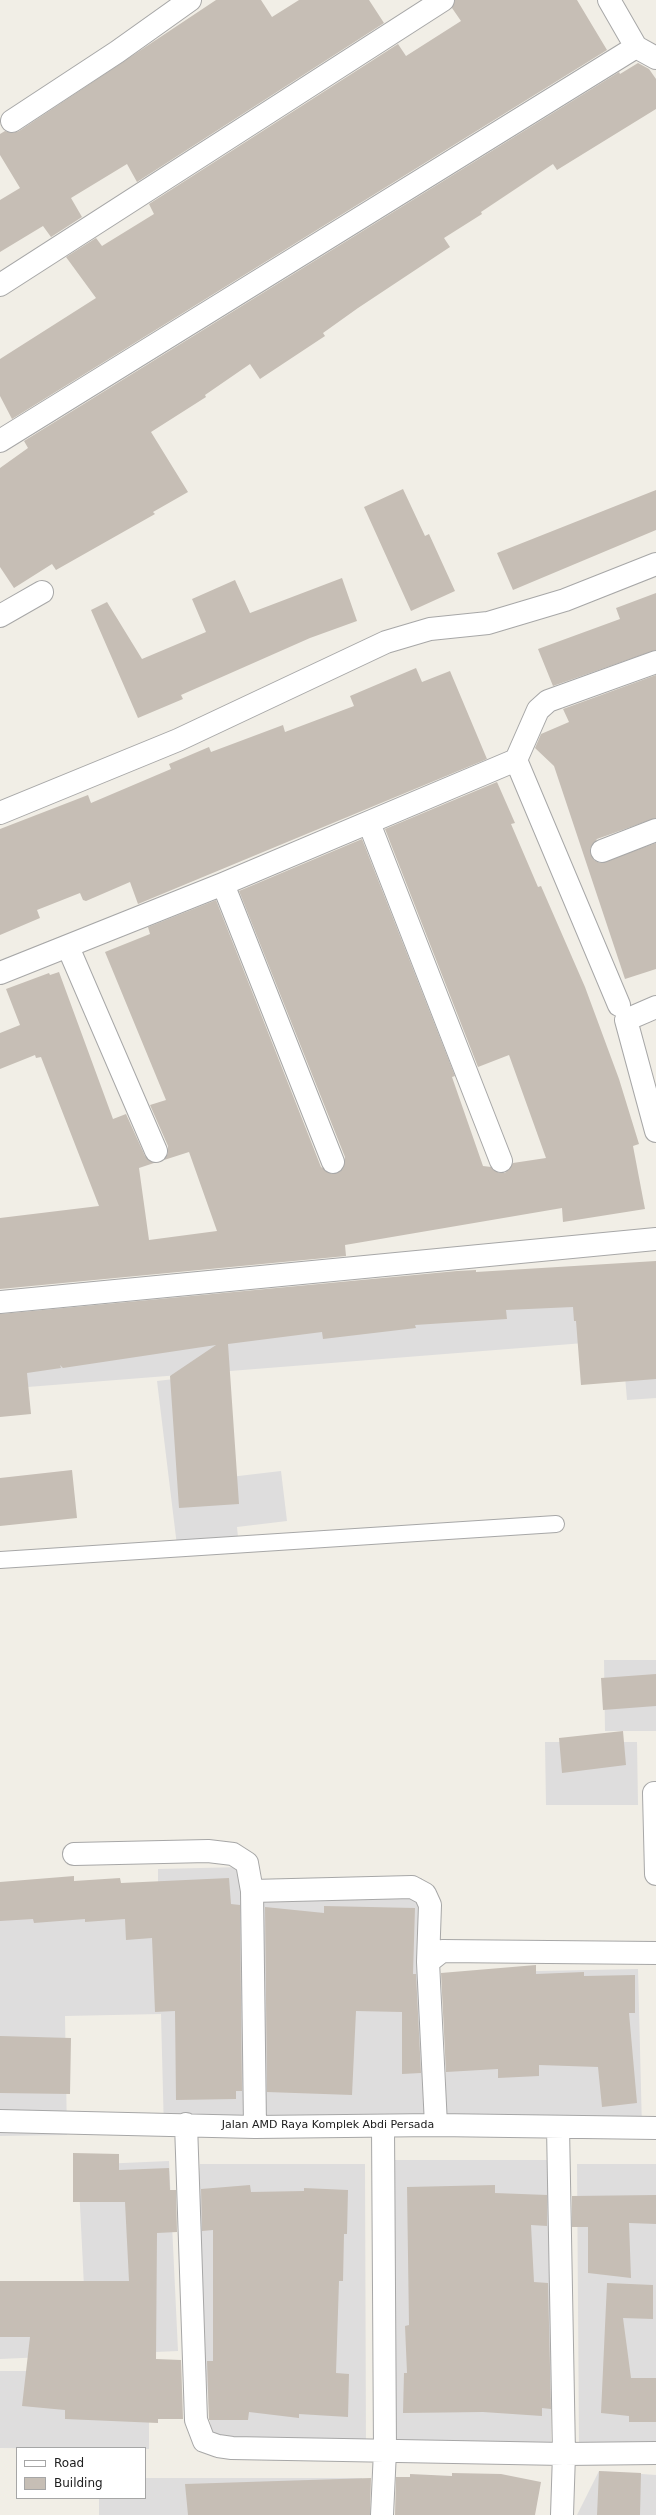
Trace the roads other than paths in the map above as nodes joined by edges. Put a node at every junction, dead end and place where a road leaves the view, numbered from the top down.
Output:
1 (190, 0) edge
2 (443, 0) edge
3 (609, 0) edge
4 (636, 47) junction
5 (656, 58) edge
6 (12, 121) dead end
7 (0, 285) edge
8 (0, 441) edge
9 (656, 564) edge
10 (42, 592) dead end
11 (0, 616) edge
12 (656, 662) edge
13 (516, 760) junction
14 (0, 813) edge
15 (369, 823) junction
16 (656, 830) edge
17 (602, 851) dead end
18 (224, 884) junction
19 (68, 947) junction
20 (0, 973) edge
21 (619, 1005) dead end
22 (656, 1007) edge
23 (656, 1131) edge
24 (156, 1151) dead end
25 (501, 1161) dead end
26 (333, 1162) dead end
27 (656, 1239) edge
28 (0, 1302) edge
29 (556, 1524) dead end
30 (0, 1560) edge
31 (656, 1793) edge
32 (74, 1854) dead end
33 (656, 1874) edge
34 (252, 1891) junction
35 (656, 1953) edge
36 (428, 1962) junction
37 (0, 2121) edge
38 (186, 2124) junction
39 (436, 2125) junction
40 (255, 2127) junction
41 (383, 2127) junction
42 (558, 2127) junction
43 (656, 2128) edge
44 (384, 2451) junction
45 (656, 2453) edge
46 (564, 2454) junction
47 (382, 2515) edge
48 (562, 2515) edge

1 - 6 street
2 - 7 street
3 - 4 street
4 - 5 street
4 - 8 street
9 - 14 street
10 - 11 street
12 - 13 street
13 - 15 street
13 - 21 street
15 - 18 street
15 - 25 street
16 - 17 street
18 - 19 street
18 - 26 street
19 - 20 street
19 - 24 street
22 - 23 street
27 - 28 street
29 - 30 lane
31 - 33 street
32 - 34 street
34 - 36 street
34 - 40 street
35 - 36 street
36 - 39 street
37 - 38 street, Jalan AMD Raya Komplek Abdi Persada
38 - 40 street, Jalan AMD Raya Komplek Abdi Persada
38 - 44 street
39 - 41 street, Jalan AMD Raya Komplek Abdi Persada
39 - 42 street, Jalan AMD Raya Komplek Abdi Persada
40 - 41 street, Jalan AMD Raya Komplek Abdi Persada
41 - 44 street
42 - 43 street, Jalan AMD Raya Komplek Abdi Persada
42 - 46 street
44 - 46 street
44 - 47 street
45 - 46 street
46 - 48 street

